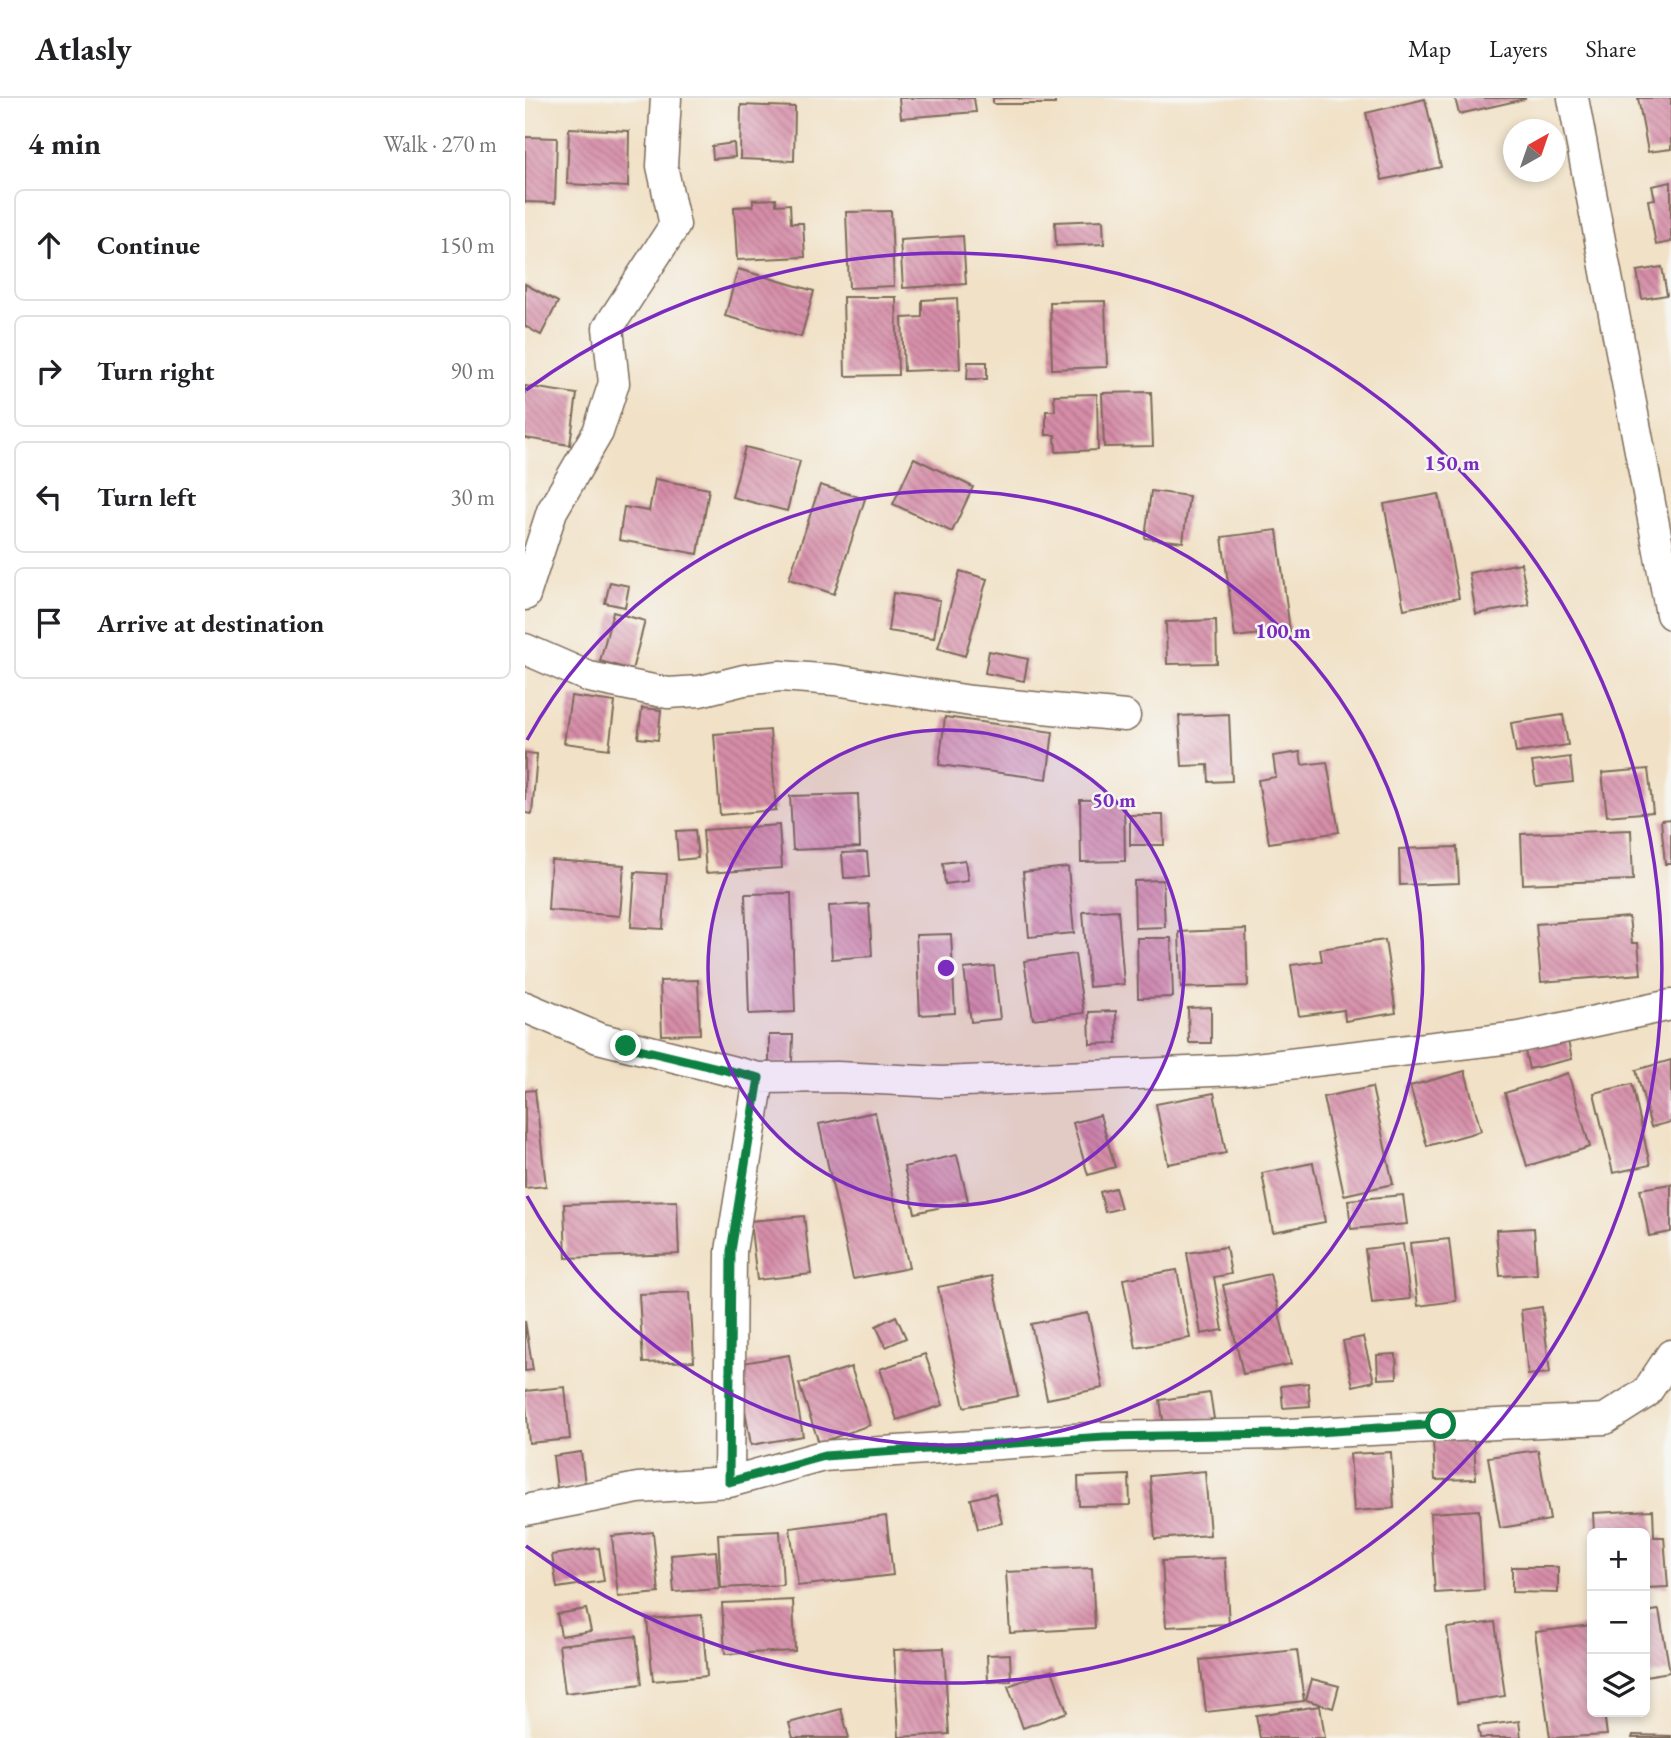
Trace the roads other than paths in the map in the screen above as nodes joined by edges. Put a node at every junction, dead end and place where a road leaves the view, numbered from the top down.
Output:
1 (666, 98) edge
2 (1573, 98) edge
3 (525, 595) edge
4 (1671, 614) edge
5 (525, 649) edge
6 (1125, 716) dead end
7 (1671, 1005) edge
8 (525, 1007) edge
9 (759, 1078) junction
10 (1671, 1354) edge
11 (729, 1482) junction
12 (525, 1510) edge

1 - 3 street
2 - 4 street
5 - 6 street
7 - 9 street
8 - 9 street
9 - 11 street
10 - 11 street
11 - 12 street

